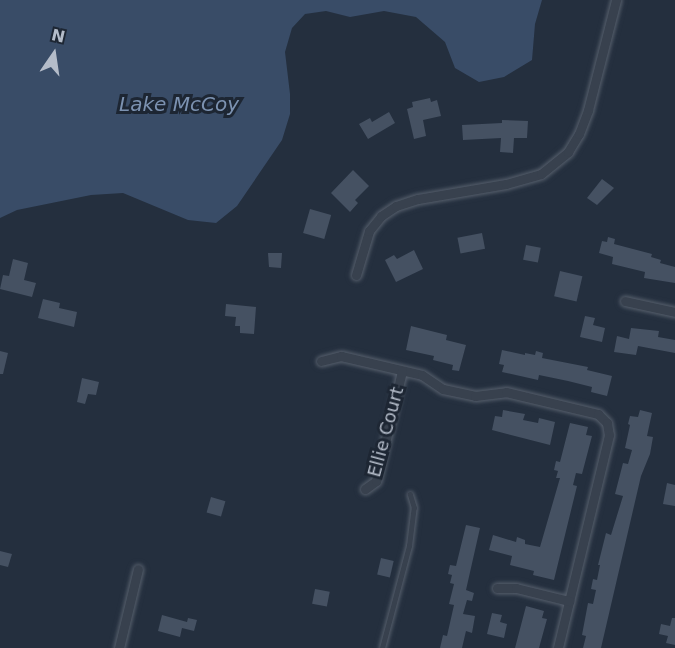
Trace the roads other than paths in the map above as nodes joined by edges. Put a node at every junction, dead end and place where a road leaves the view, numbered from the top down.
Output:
1 (616, 0) edge
2 (356, 275) dead end
3 (625, 301) dead end
4 (675, 312) edge
5 (321, 361) dead end
6 (402, 371) junction
7 (364, 489) dead end
8 (410, 495) dead end
9 (138, 569) dead end
10 (497, 588) dead end
11 (569, 601) junction
12 (119, 648) edge
13 (382, 648) edge
14 (558, 648) edge

1 - 2 street
3 - 4 street
5 - 6 street
6 - 7 street, Ellie Court
6 - 11 street
8 - 13 lane
9 - 12 street
10 - 11 street
11 - 14 street

